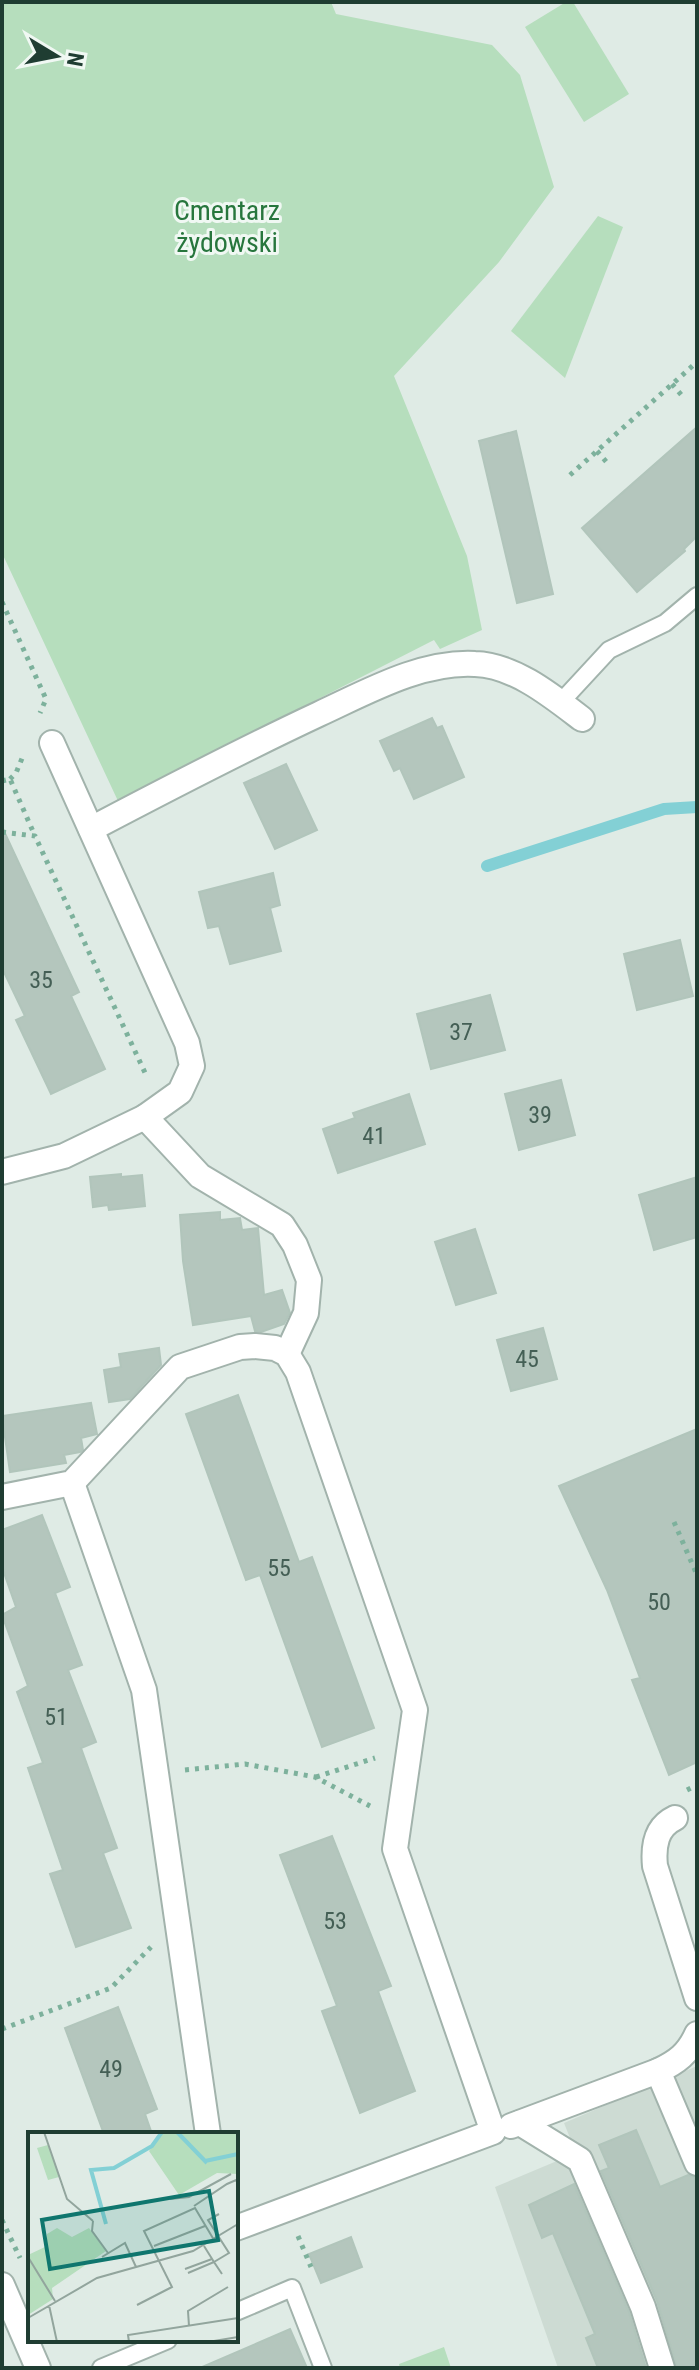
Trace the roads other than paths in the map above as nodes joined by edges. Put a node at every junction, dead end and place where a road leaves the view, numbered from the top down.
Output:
1 (697, 596) edge
2 (560, 703) junction
3 (582, 719) dead end
4 (52, 743) dead end
5 (91, 829) junction
6 (145, 1117) junction
7 (2, 1172) edge
8 (287, 1354) junction
9 (72, 1483) junction
10 (2, 1497) edge
11 (676, 1807) road end
12 (697, 1998) edge
13 (697, 2034) edge
14 (658, 2071) junction
15 (520, 2123) junction
16 (208, 2132) edge
17 (493, 2132) junction
18 (697, 2163) edge
19 (238, 2227) edge
20 (2, 2285) edge
21 (22, 2310) edge
22 (238, 2311) edge
23 (28, 2332) edge
24 (31, 2342) edge
25 (163, 2342) edge
26 (38, 2368) edge
27 (101, 2368) edge
28 (323, 2368) edge
29 (662, 2368) edge

1 - 2 lane
2 - 3 street
2 - 5 street
4 - 5 street
5 - 6 street
6 - 7 street
6 - 8 street
8 - 9 street
8 - 17 street
9 - 10 street
9 - 16 street
11 - 12 street
13 - 14 street
14 - 15 street
14 - 18 street
15 - 17 street
15 - 29 street
17 - 19 street
20 - 21 street
21 - 23 street
22 - 28 lane
24 - 26 street
25 - 27 lane

